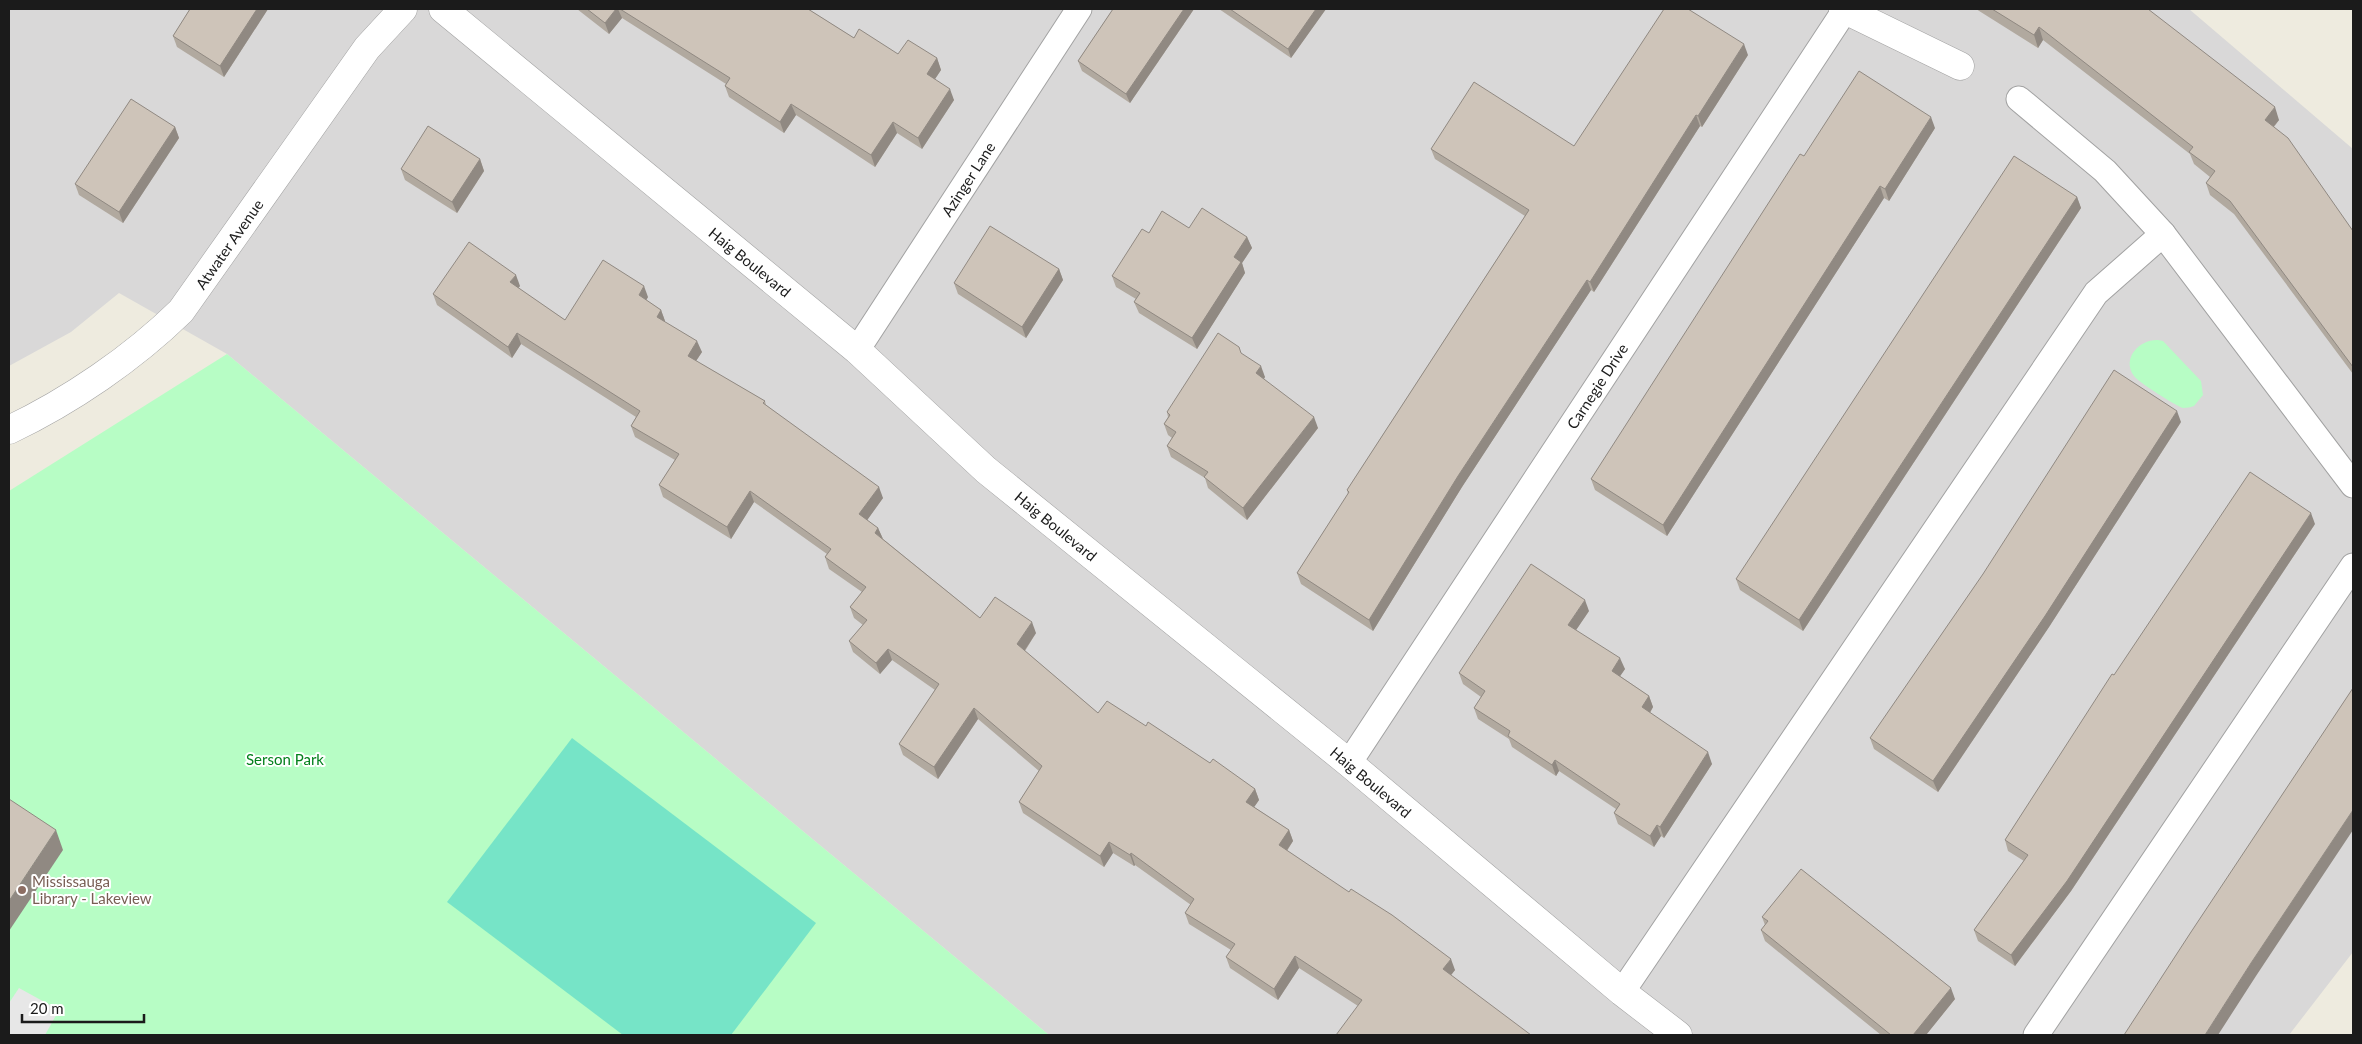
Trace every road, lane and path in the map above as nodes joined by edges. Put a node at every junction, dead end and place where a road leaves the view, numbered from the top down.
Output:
1 (403, 9) edge
2 (442, 9) edge
3 (1079, 9) edge
4 (1844, 9) edge
5 (1960, 66) dead end
6 (2020, 99) dead end
7 (2162, 234) junction
8 (857, 350) junction
9 (9, 430) edge
10 (2353, 485) edge
11 (2353, 566) edge
12 (1349, 763) junction
13 (1622, 992) junction
14 (1678, 1035) edge
15 (2036, 1035) edge

1 - 9 street, Atwater Avenue
2 - 8 street, Haig Boulevard
3 - 8 lane, Azinger Lane
4 - 5 street
4 - 12 lane, Carnegie Drive
6 - 7 lane
7 - 10 lane
7 - 13 lane
8 - 12 street, Haig Boulevard
11 - 15 lane
12 - 13 street, Haig Boulevard
13 - 14 street, Haig Boulevard

